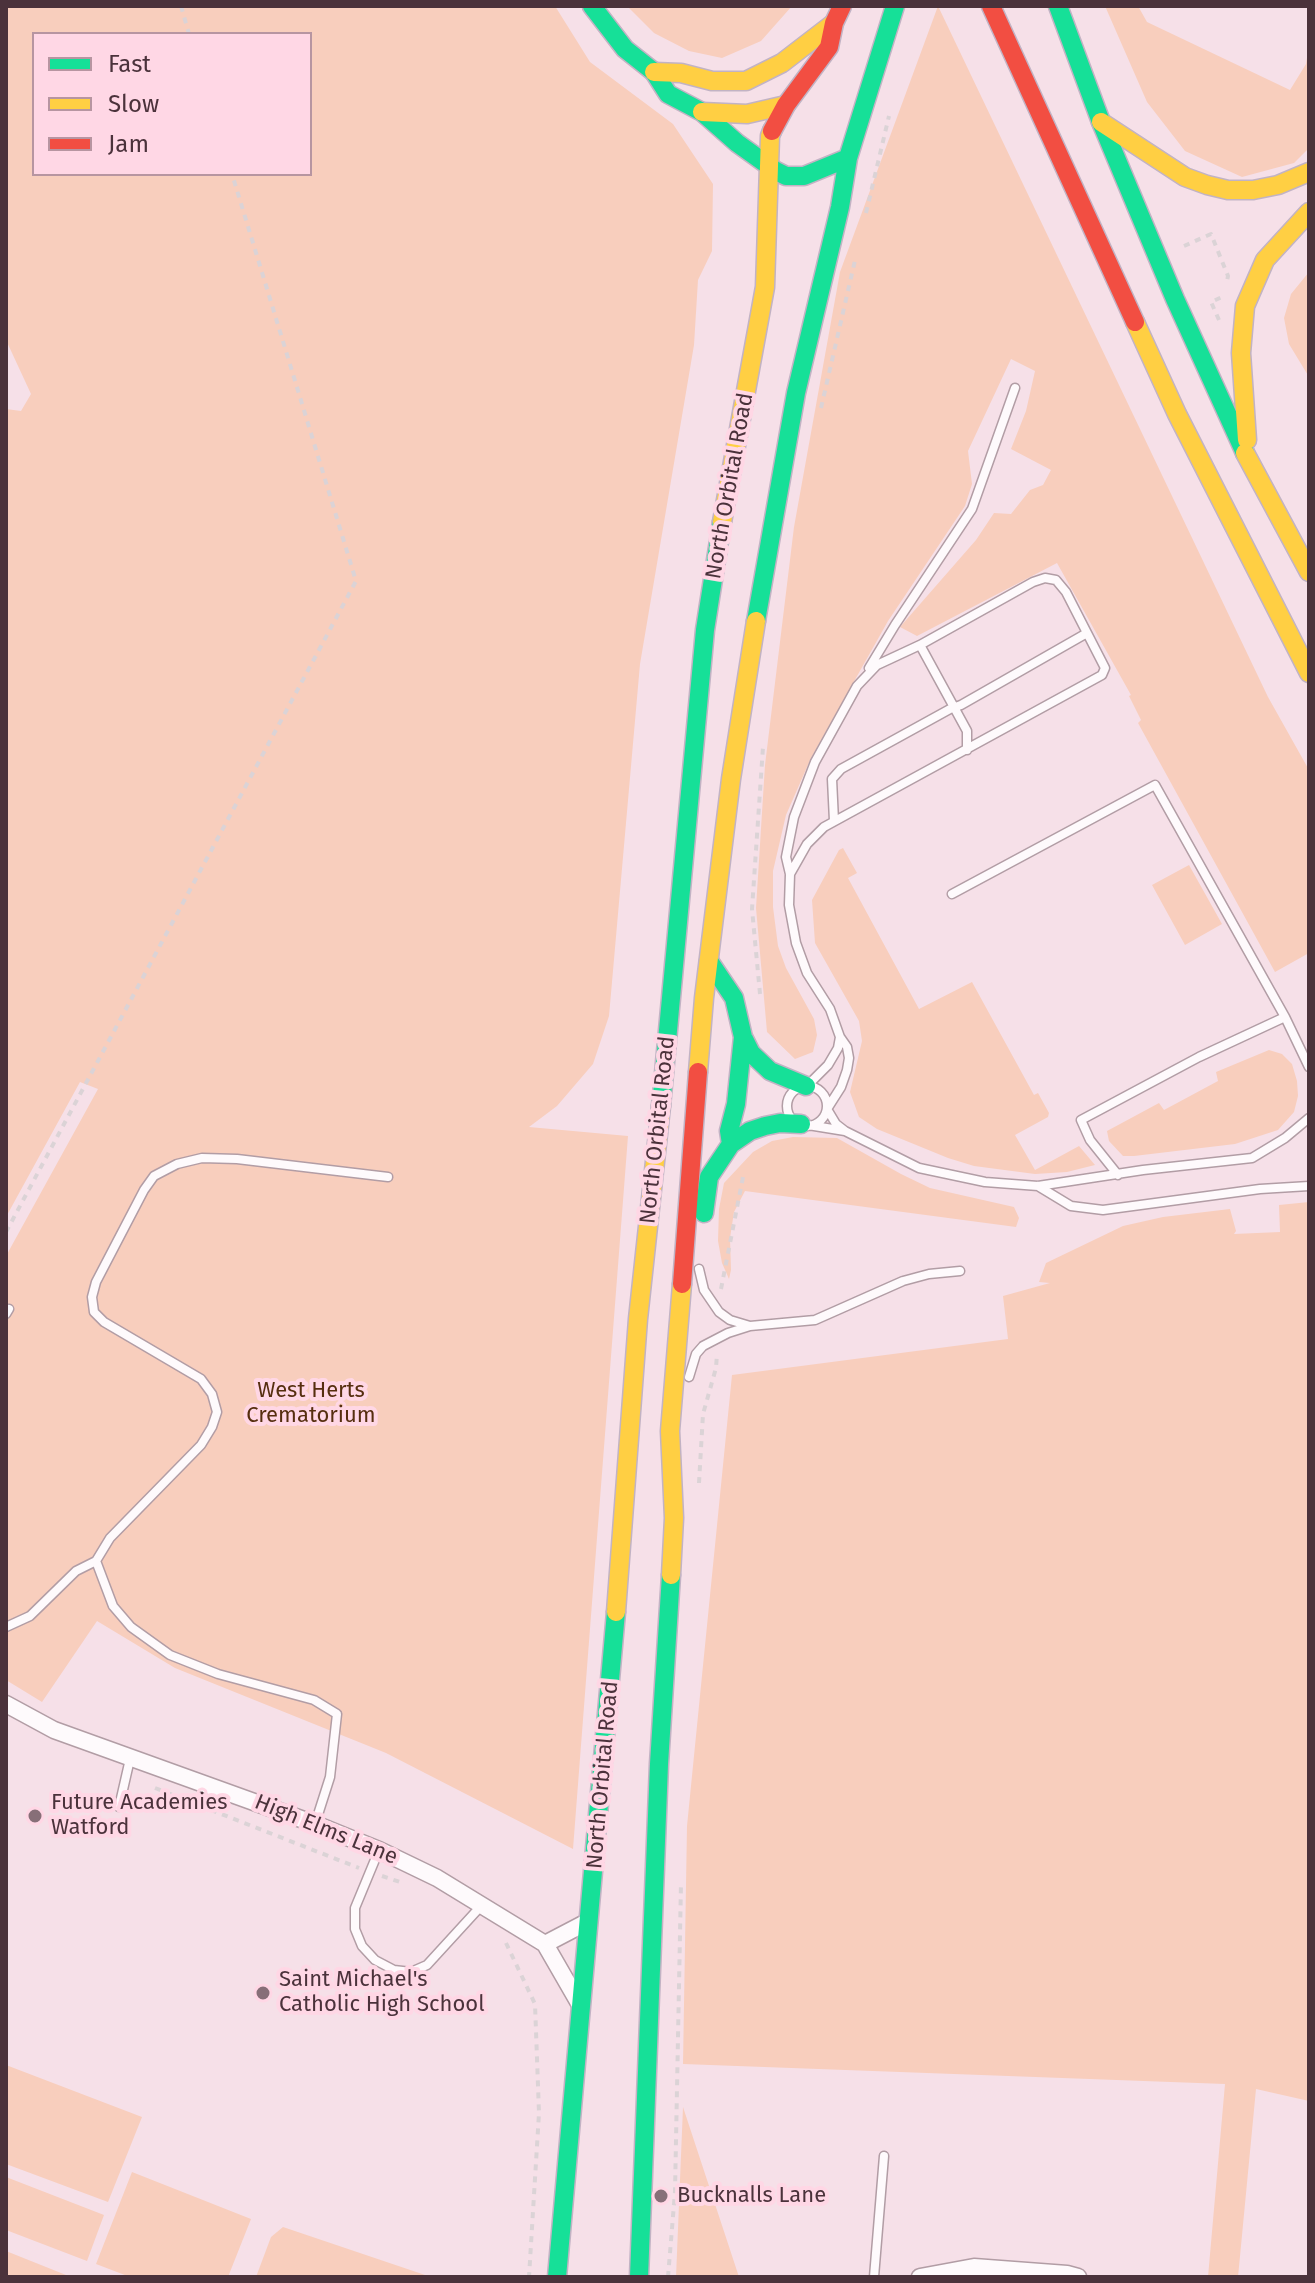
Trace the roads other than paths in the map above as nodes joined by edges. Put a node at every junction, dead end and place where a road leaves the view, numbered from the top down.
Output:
1 (592, 6) edge
2 (895, 6) edge
3 (975, 6) edge
4 (991, 6) edge
5 (1058, 6) edge
6 (838, 14) edge
7 (654, 72) junction
8 (786, 105) junction
9 (702, 112) junction
10 (1101, 122) junction
11 (1054, 146) junction
12 (848, 158) junction
13 (768, 162) junction
14 (1309, 172) edge
15 (1309, 212) edge
16 (1015, 388) dead end
17 (1249, 462) junction
18 (1309, 572) edge
19 (1087, 633) junction
20 (920, 645) junction
21 (1309, 673) edge
22 (865, 675) junction
23 (956, 708) junction
24 (967, 750) junction
25 (834, 821) junction
26 (790, 874) junction
27 (952, 894) dead end
28 (709, 961) junction
29 (1285, 1017) junction
30 (743, 1037) junction
31 (840, 1037) junction
32 (1309, 1067) edge
33 (806, 1086) junction
34 (827, 1109) junction
35 (1309, 1118) edge
36 (804, 1125) junction
37 (845, 1131) junction
38 (731, 1144) junction
39 (1118, 1175) junction
40 (388, 1177) dead end
41 (1038, 1186) junction
42 (1309, 1186) edge
43 (699, 1269) junction
44 (960, 1271) dead end
45 (750, 1326) junction
46 (689, 1377) junction
47 (674, 1518) junction
48 (96, 1561) junction
49 (10, 1621) edge
50 (6, 1627) edge
51 (6, 1704) edge
52 (130, 1759) junction
53 (119, 1807) dead end
54 (315, 1824) junction
55 (379, 1850) junction
56 (476, 1912) junction
57 (589, 1921) junction
58 (545, 1944) junction
59 (581, 2008) junction
60 (884, 2156) dead end
61 (557, 2277) edge
62 (639, 2277) edge
63 (874, 2277) edge
64 (920, 2277) edge
65 (1078, 2277) edge

1 - 7 highway
2 - 12 highway, North Orbital Road
3 - 11 highway
4 - 11 highway
5 - 10 highway
6 - 7 highway
6 - 8 highway, North Orbital Road
7 - 9 highway
8 - 9 highway
8 - 13 highway, North Orbital Road
9 - 13 highway
10 - 14 highway
10 - 17 highway
11 - 21 highway
12 - 13 highway
12 - 28 highway, North Orbital Road
13 - 57 highway, North Orbital Road
15 - 17 highway
16 - 22 lane
17 - 18 highway
19 - 20 lane
19 - 23 lane
19 - 24 lane
20 - 22 lane
20 - 23 lane
22 - 26 lane
23 - 24 lane
23 - 25 lane
24 - 25 lane
25 - 26 lane
26 - 31 lane
27 - 29 lane
28 - 30 highway
28 - 47 highway, North Orbital Road
29 - 32 lane
29 - 39 lane
30 - 33 highway
30 - 38 highway
31 - 33 lane
31 - 34 lane
33 - 34 lane
33 - 36 lane
34 - 36 lane
34 - 37 lane
35 - 39 lane
36 - 37 lane
36 - 38 highway
37 - 41 lane
38 - 43 highway
39 - 41 lane
40 - 48 lane
41 - 42 lane
43 - 45 lane
43 - 46 highway
44 - 45 lane
45 - 46 lane
46 - 47 highway
47 - 62 highway, North Orbital Road
48 - 49 lane
48 - 54 lane
49 - 50 lane
51 - 52 street, High Elms Lane
52 - 53 lane
52 - 54 street, High Elms Lane
54 - 55 street, High Elms Lane
55 - 56 street, High Elms Lane
55 - 56 lane
56 - 58 street, High Elms Lane
57 - 58 street
57 - 59 highway, North Orbital Road
58 - 59 street, High Elms Lane
59 - 61 highway, North Orbital Road
60 - 63 lane
64 - 65 street

